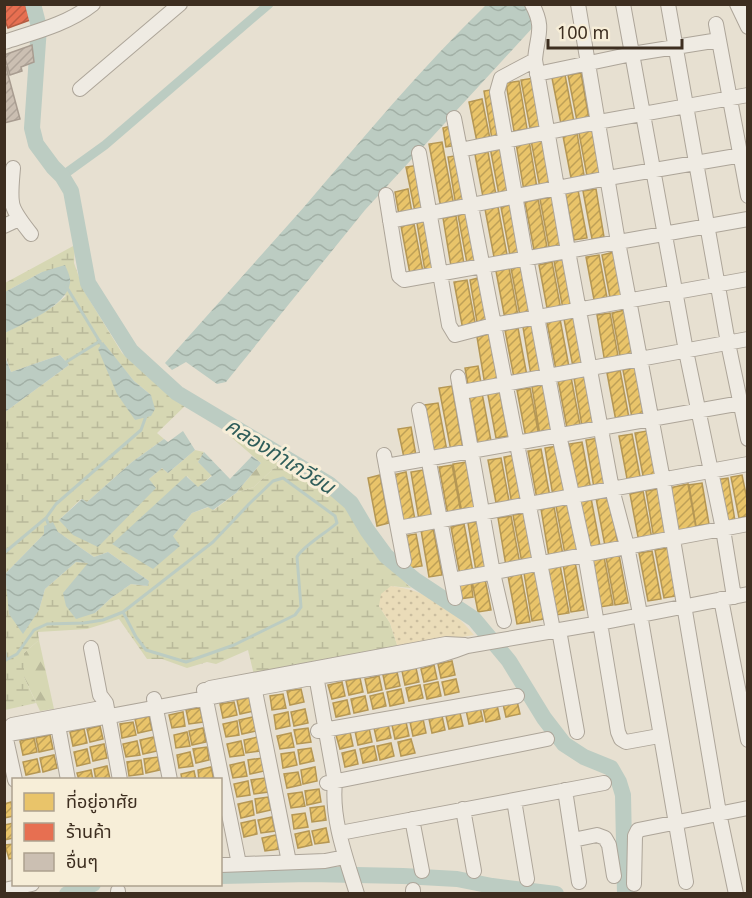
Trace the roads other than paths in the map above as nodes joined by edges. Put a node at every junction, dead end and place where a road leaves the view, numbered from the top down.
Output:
1 (93, 4) edge
2 (180, 4) edge
3 (532, 4) edge
4 (578, 4) edge
5 (623, 4) edge
6 (668, 4) edge
7 (737, 4) edge
8 (716, 24) dead end
9 (747, 27) edge
10 (5, 39) edge
11 (719, 40) junction
12 (675, 46) junction
13 (632, 54) junction
14 (535, 60) junction
15 (587, 64) junction
16 (537, 74) junction
17 (80, 89) dead end
18 (747, 95) edge
19 (729, 98) junction
20 (686, 106) junction
21 (643, 113) junction
22 (454, 118) dead end
23 (598, 122) junction
24 (548, 133) junction
25 (507, 142) junction
26 (460, 150) junction
27 (419, 153) dead end
28 (744, 155) edge
29 (696, 163) junction
30 (13, 168) dead end
31 (653, 171) junction
32 (608, 178) junction
33 (557, 188) junction
34 (386, 195) dead end
35 (747, 196) edge
36 (516, 197) junction
37 (471, 204) junction
38 (429, 213) junction
39 (19, 219) junction
40 (747, 219) edge
41 (390, 221) junction
42 (709, 225) junction
43 (4, 226) edge
44 (664, 233) junction
45 (31, 234) dead end
46 (618, 242) junction
47 (568, 250) junction
48 (526, 258) junction
49 (482, 266) junction
50 (441, 275) junction
51 (747, 279) edge
52 (718, 284) junction
53 (675, 292) junction
54 (629, 300) junction
55 (578, 309) junction
56 (537, 317) junction
57 (493, 325) junction
58 (747, 339) edge
59 (728, 343) junction
60 (686, 351) junction
61 (641, 360) junction
62 (589, 369) junction
63 (548, 375) junction
64 (458, 377) dead end
65 (504, 383) junction
66 (462, 392) junction
67 (744, 403) edge
68 (419, 411) dead end
69 (698, 411) junction
70 (651, 420) junction
71 (600, 428) junction
72 (559, 435) junction
73 (747, 440) edge
74 (515, 443) junction
75 (472, 451) junction
76 (428, 459) junction
77 (747, 464) edge
78 (712, 471) junction
79 (663, 480) junction
80 (612, 489) junction
81 (573, 495) junction
82 (528, 504) junction
83 (482, 512) junction
84 (440, 520) junction
85 (747, 524) edge
86 (398, 528) junction
87 (723, 529) junction
88 (673, 536) junction
89 (627, 546) junction
90 (585, 554) junction
91 (404, 561) dead end
92 (540, 564) junction
93 (493, 573) junction
94 (452, 580) junction
95 (734, 597) edge
96 (455, 598) dead end
97 (685, 605) junction
98 (640, 614) junction
99 (504, 621) dead end
100 (599, 623) junction
101 (556, 630) junction
102 (91, 648) dead end
103 (311, 674) junction
104 (254, 684) junction
105 (205, 693) junction
106 (517, 696) dead end
107 (155, 703) junction
108 (107, 711) junction
109 (57, 721) junction
110 (322, 730) junction
111 (5, 732) edge
112 (577, 732) dead end
113 (659, 736) junction
114 (547, 739) dead end
115 (747, 740) edge
116 (15, 778) edge
117 (68, 778) edge
118 (120, 778) edge
119 (170, 778) edge
120 (221, 778) edge
121 (222, 781) edge
122 (604, 783) dead end
123 (332, 787) junction
124 (565, 790) junction
125 (514, 800) junction
126 (747, 808) edge
127 (463, 809) junction
128 (719, 813) junction
129 (412, 819) junction
130 (675, 823) junction
131 (340, 833) junction
132 (573, 840) junction
133 (346, 859) junction
134 (289, 862) junction
135 (238, 864) junction
136 (222, 865) edge
137 (422, 871) dead end
138 (474, 871) dead end
139 (614, 876) dead end
140 (527, 879) dead end
141 (579, 882) dead end
142 (686, 882) dead end
143 (634, 884) dead end
144 (26, 886) edge
145 (4, 890) edge
146 (356, 890) edge
147 (736, 894) edge

1 - 10 street
2 - 17 street
3 - 14 street
4 - 15 street
5 - 13 street
6 - 12 street
7 - 9 street
8 - 11 street
11 - 12 street
11 - 19 street
12 - 13 street
12 - 20 street
13 - 15 street
13 - 21 street
14 - 16 street
14 - 25 street
15 - 16 street
15 - 23 street
16 - 24 street
18 - 19 street
19 - 20 street
19 - 28 street
20 - 21 street
20 - 29 street
21 - 23 street
21 - 31 street
22 - 26 street
23 - 24 street
23 - 32 street
24 - 25 street
24 - 33 street
25 - 26 street
25 - 36 street
26 - 37 street
27 - 38 street
28 - 29 street
28 - 35 street
29 - 31 street
29 - 42 street
30 - 39 street
31 - 32 street
31 - 44 street
32 - 33 street
32 - 46 street
33 - 36 street
33 - 47 street
34 - 41 street
36 - 37 street
36 - 48 street
37 - 38 street
37 - 49 street
38 - 41 street
38 - 50 street
39 - 43 street
39 - 45 street
40 - 42 street
41 - 50 street
42 - 44 street
42 - 52 street
44 - 46 street
44 - 53 street
46 - 47 street
46 - 54 street
47 - 48 street
47 - 55 street
48 - 49 street
48 - 56 street
49 - 50 street
49 - 57 street
50 - 57 street
51 - 52 street
52 - 53 street
52 - 59 street
53 - 54 street
53 - 60 street
54 - 55 street
54 - 61 street
55 - 56 street
55 - 62 street
56 - 57 street
56 - 63 street
57 - 65 street
58 - 59 street
59 - 60 street
59 - 67 street
60 - 61 street
60 - 69 street
61 - 62 street
61 - 70 street
62 - 63 street
62 - 71 street
63 - 65 street
63 - 72 street
64 - 66 street
65 - 66 street
65 - 74 street
66 - 75 street
67 - 69 street
67 - 73 street
68 - 76 street
69 - 70 street
69 - 78 street
70 - 71 street
70 - 79 street
71 - 72 street
71 - 80 street
72 - 74 street
72 - 81 street
74 - 75 street
74 - 82 street
75 - 76 street
75 - 83 street
76 - 84 street
76 - 86 street
77 - 78 street
78 - 79 street
78 - 87 street
79 - 80 street
79 - 88 street
80 - 81 street
80 - 89 street
81 - 82 street
81 - 90 street
82 - 83 street
82 - 92 street
83 - 84 street
83 - 93 street
84 - 86 street
84 - 94 street
85 - 87 street
86 - 91 street
87 - 88 street
87 - 95 street
88 - 89 street
88 - 97 street
89 - 90 street
89 - 98 street
90 - 92 street
90 - 100 street
92 - 93 street
92 - 101 street
93 - 94 street
93 - 99 street
94 - 96 street
95 - 97 street
95 - 115 street
97 - 98 street
97 - 128 street
98 - 100 street
98 - 113 street
100 - 101 street
100 - 113 street
101 - 103 street
101 - 112 street
102 - 108 street
103 - 104 street
103 - 110 street
104 - 105 street
104 - 134 street
105 - 107 street
105 - 120 street
106 - 110 street
107 - 108 street
107 - 119 street
108 - 109 street
108 - 118 street
109 - 111 street
109 - 117 street
110 - 123 street
111 - 116 street
113 - 130 street
114 - 123 street
121 - 135 street
122 - 124 street
123 - 131 street
124 - 125 street
124 - 132 street
125 - 127 street
125 - 140 street
126 - 128 street
127 - 129 street
127 - 138 street
128 - 130 street
128 - 147 street
129 - 131 street
129 - 137 street
130 - 142 street
130 - 143 street
131 - 133 street
132 - 139 street
132 - 141 street
133 - 134 street
133 - 146 street
134 - 135 street
135 - 136 street
144 - 145 street

